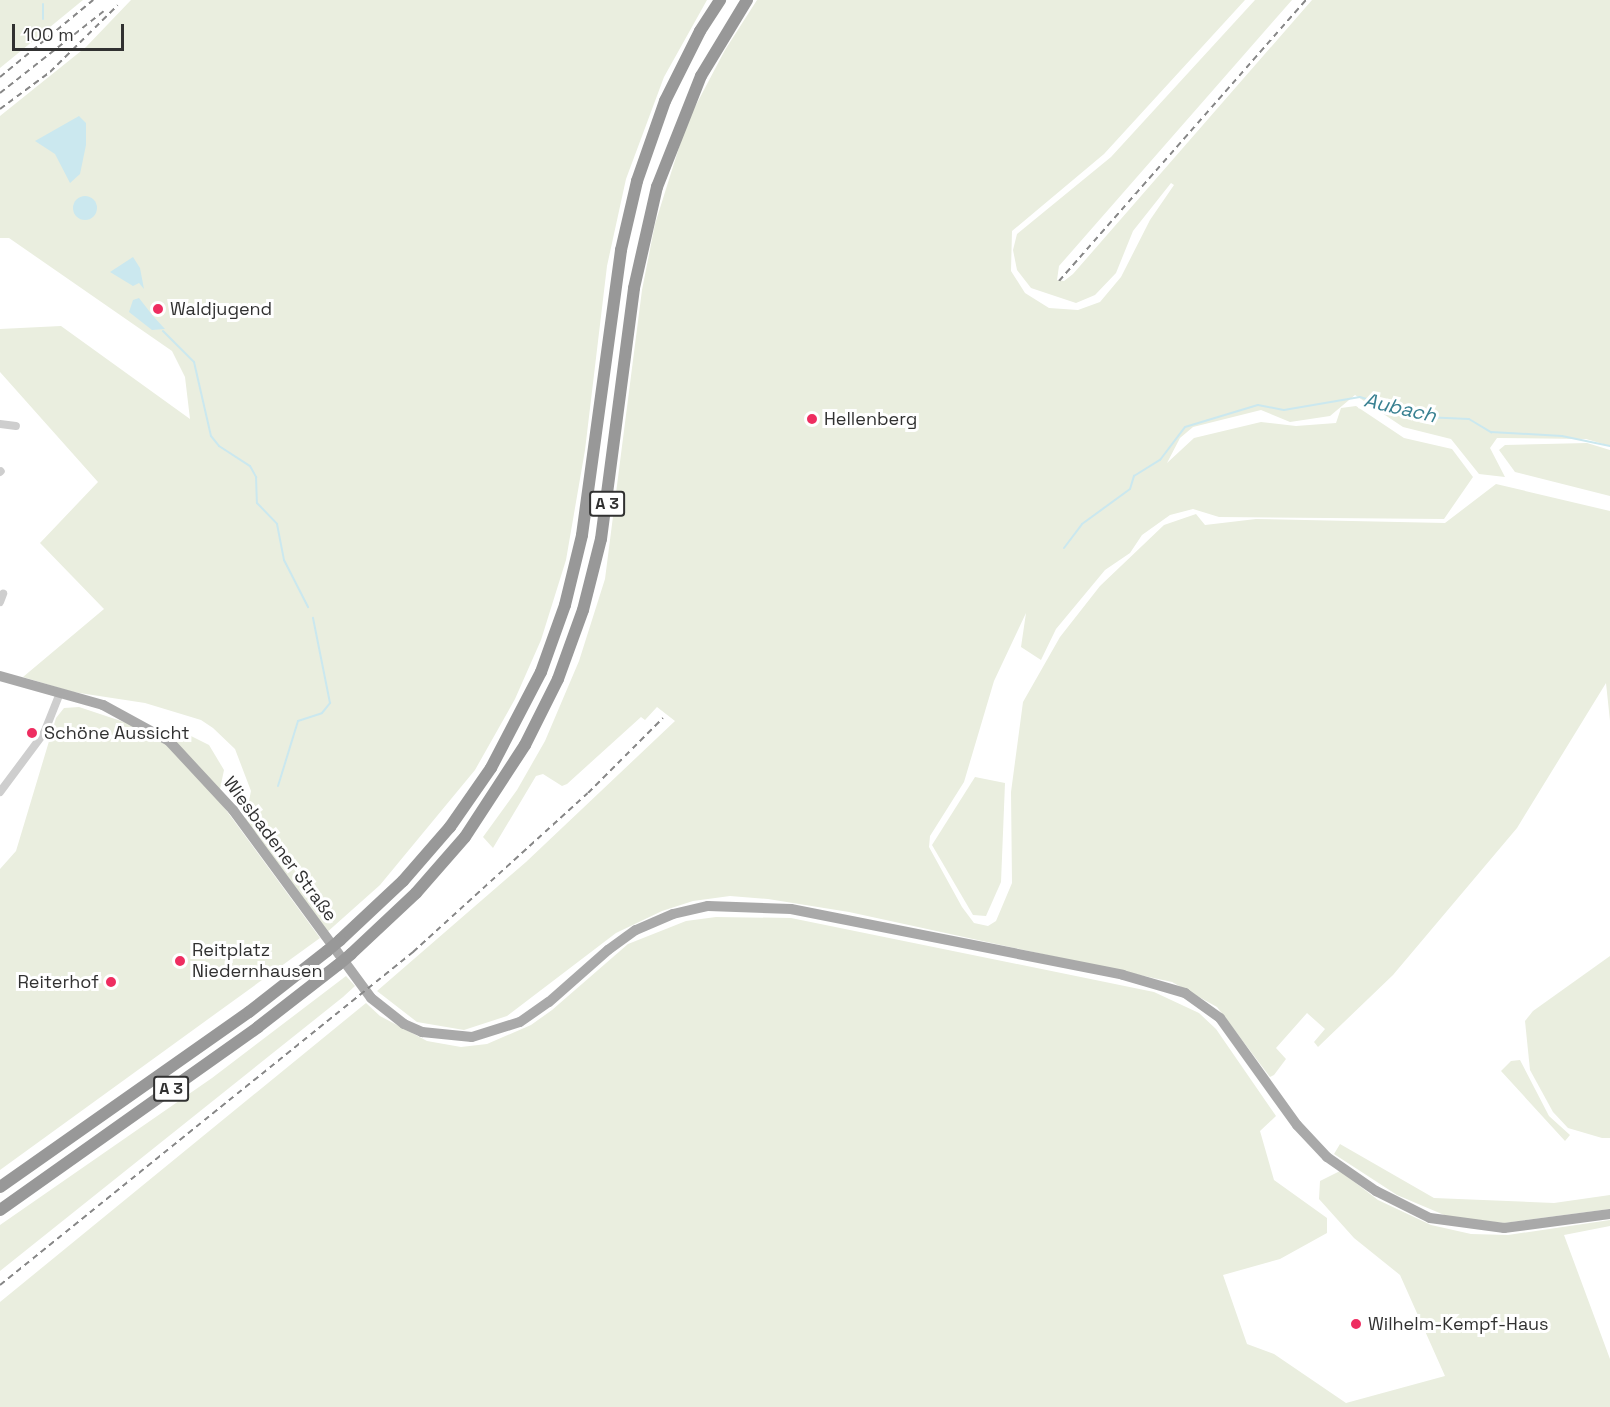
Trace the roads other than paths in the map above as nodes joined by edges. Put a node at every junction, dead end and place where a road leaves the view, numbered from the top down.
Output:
1 (720, 0) edge
2 (747, 0) edge
3 (0, 424) edge
4 (16, 426) dead end
5 (0, 676) edge
6 (60, 693) junction
7 (0, 792) edge
8 (0, 1187) edge
9 (1, 1209) edge
10 (1610, 1214) edge

1 - 8 highway, A 3, bridge
2 - 9 highway, A 3, bridge
3 - 4 street
5 - 6 main road, Wiesbadener Straße
6 - 7 street
6 - 10 main road, Wiesbadener Straße

